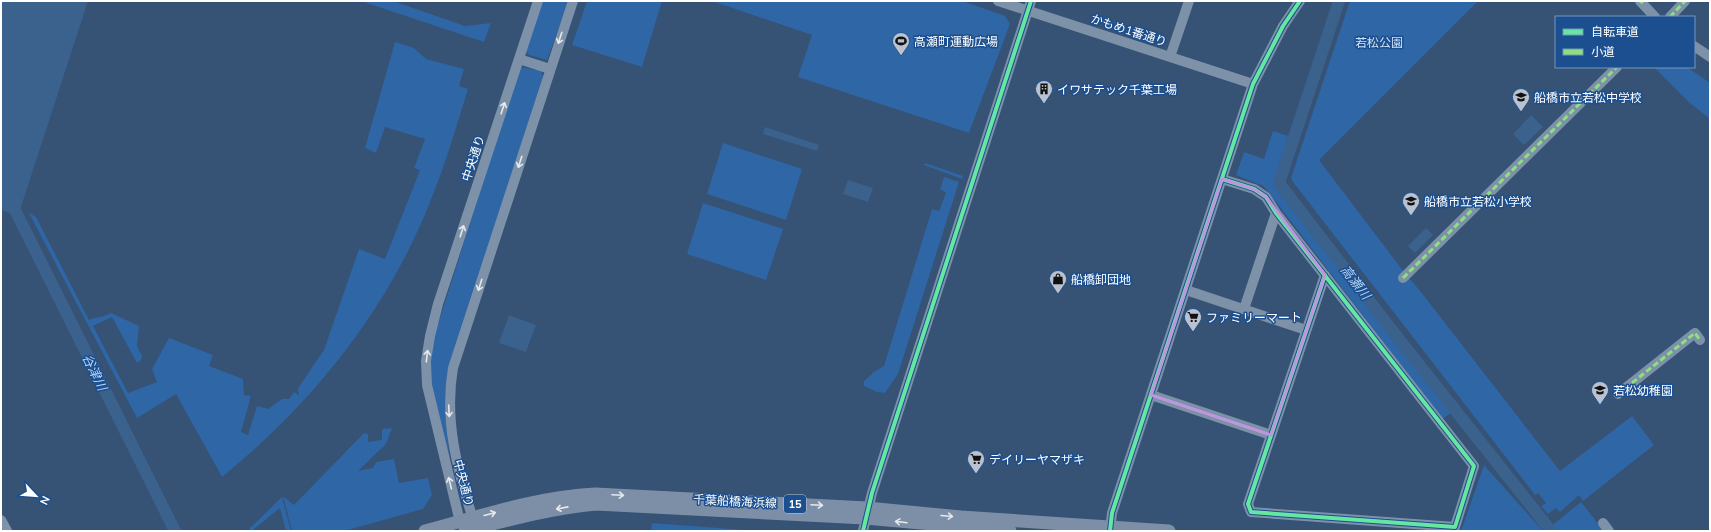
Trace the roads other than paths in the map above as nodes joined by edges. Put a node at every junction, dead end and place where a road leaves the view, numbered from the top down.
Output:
1 (538, 1) edge
2 (572, 1) edge
3 (998, 1) edge
4 (1189, 1) edge
5 (1300, 1) edge
6 (1685, 1) edge
7 (1642, 2) edge
8 (1030, 6) edge
9 (1654, 16) edge
10 (1671, 16) edge
11 (1695, 47) edge
12 (1170, 57) junction
13 (1710, 57) edge
14 (519, 58) junction
15 (1616, 68) edge
16 (550, 69) junction
17 (1253, 84) junction
18 (1222, 178) junction
19 (1276, 213) junction
20 (1325, 274) junction
21 (1403, 278) dead end
22 (1186, 290) junction
23 (1244, 309) junction
24 (1306, 330) junction
25 (1700, 340) dead end
26 (1618, 394) dead end
27 (1151, 395) junction
28 (1271, 435) junction
29 (866, 513) junction
30 (1, 520) edge
31 (468, 526) edge
32 (1109, 530) edge
33 (7, 531) edge
34 (425, 531) edge
35 (863, 531) edge
36 (1010, 531) edge
37 (1169, 531) edge

1 - 14 street, 中央通り
2 -> 16 street, 中央通り
3 - 8 street, かもめ1番通り
4 - 12 street
5 - 17 street
6 - 10 street
7 - 9 street
8 - 12 street, かもめ1番通り
8 - 29 street
11 - 13 street
12 - 17 street, かもめ1番通り
14 - 16 street
31 -> 14 street, 中央通り
15 - 21 street
16 -> 31 street, 中央通り
17 - 18 street
18 - 19 street
18 - 22 street
19 - 20 street
19 - 23 street
20 - 24 street
20 - 28 street
22 - 23 street
22 - 27 street
23 - 24 street
24 - 28 street
25 - 26 street
27 - 28 street
27 - 32 street
29 - 31 main road, 千葉船橋海浜線 / 15
29 -> 32 main road, 千葉船橋海浜線 / 15
29 - 35 street
36 -> 29 main road, 千葉船橋海浜線 / 15
30 - 33 street
31 - 34 main road, 千葉船橋海浜線 / 15
32 - 37 main road, 千葉船橋海浜線 / 15

